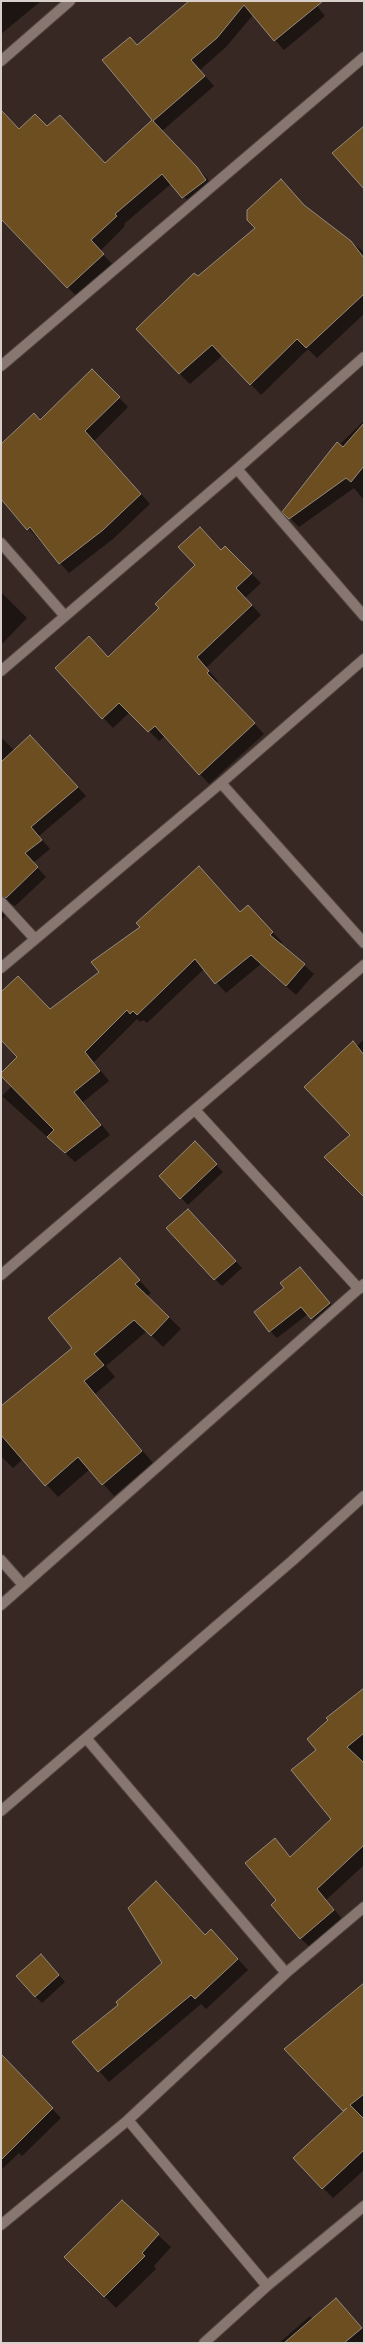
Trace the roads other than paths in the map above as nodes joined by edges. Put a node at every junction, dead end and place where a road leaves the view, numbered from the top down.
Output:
1 (70, 1) edge
2 (364, 57) edge
3 (1, 61) edge
4 (364, 357) edge
5 (1, 366) edge
6 (237, 469) junction
7 (1, 543) edge
8 (64, 615) junction
9 (364, 616) edge
10 (364, 659) edge
11 (1, 671) edge
12 (221, 783) junction
13 (1, 902) edge
14 (34, 938) junction
15 (364, 943) edge
16 (364, 964) edge
17 (1, 968) edge
18 (195, 1110) junction
19 (1, 1274) edge
20 (362, 1287) edge
21 (364, 1496) edge
22 (1, 1560) edge
23 (23, 1585) junction
24 (1, 1605) edge
25 (86, 1738) junction
26 (1, 1811) edge
27 (364, 1907) edge
28 (286, 1973) junction
29 (128, 2120) junction
30 (364, 2206) edge
31 (1, 2225) edge
32 (268, 2286) junction
33 (204, 2343) edge

1 - 3 street
2 - 5 street
4 - 6 street
6 - 8 street
6 - 9 street
7 - 8 street
8 - 11 street
10 - 12 street
12 - 14 street
12 - 15 street
13 - 14 street
14 - 17 street
16 - 18 street
18 - 19 street
18 - 20 street
20 - 23 street
21 - 25 street
22 - 23 street
23 - 24 street
25 - 26 street
25 - 28 street
27 - 28 street
28 - 29 street
29 - 31 street
29 - 32 street
30 - 32 street
32 - 33 street

